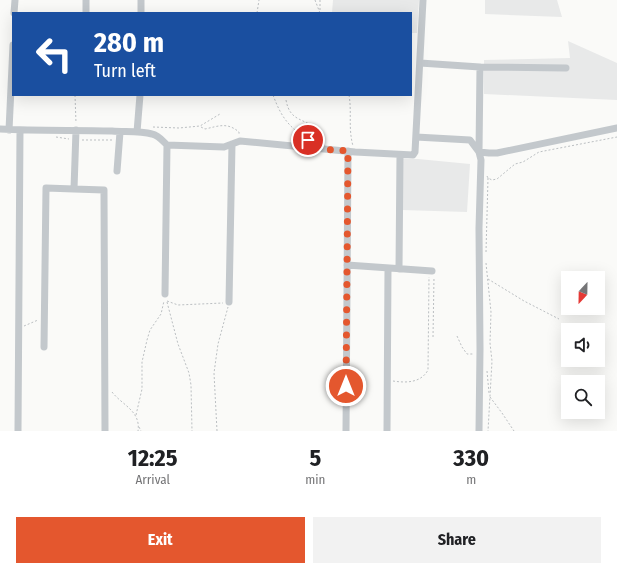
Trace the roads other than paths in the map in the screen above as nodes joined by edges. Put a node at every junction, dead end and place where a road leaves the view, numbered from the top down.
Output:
1 (15, 0) edge
2 (86, 0) edge
3 (141, 0) edge
4 (423, 0) edge
5 (14, 12) edge
6 (86, 12) edge
7 (141, 12) edge
8 (420, 64) junction
9 (480, 67) junction
10 (566, 68) dead end
11 (12, 73) edge
12 (140, 96) edge
13 (617, 128) edge
14 (0, 129) edge
15 (10, 130) junction
16 (20, 130) junction
17 (76, 130) junction
18 (120, 132) junction
19 (137, 132) junction
20 (416, 137) junction
21 (232, 144) junction
22 (167, 145) junction
23 (351, 152) junction
24 (479, 152) junction
25 (400, 155) junction
26 (117, 171) dead end
27 (74, 189) junction
28 (347, 265) junction
29 (388, 268) junction
30 (399, 269) junction
31 (430, 270) road end
32 (165, 294) road end
33 (229, 302) road end
34 (44, 347) dead end
35 (18, 431) edge
36 (105, 431) edge
37 (346, 431) edge
38 (387, 431) edge
39 (479, 431) edge

1 - 5 street
2 - 6 street
3 - 7 street
4 - 8 street
8 - 9 street
8 - 20 street
9 - 10 street
9 - 24 street
11 - 15 street
12 - 19 street
13 - 24 street
14 - 15 street
15 - 16 street
16 - 17 street
16 - 35 street
17 - 18 street
17 - 27 street
18 - 19 street
18 - 26 street
19 - 22 street
20 - 24 street
20 - 25 street
21 - 22 street
21 - 23 street
21 - 33 street
22 - 32 street
23 - 25 street
23 - 28 street
24 - 39 street
25 - 30 street
27 - 34 street
27 - 36 street
28 - 29 street
28 - 37 street
29 - 30 street
29 - 38 street
30 - 31 street

